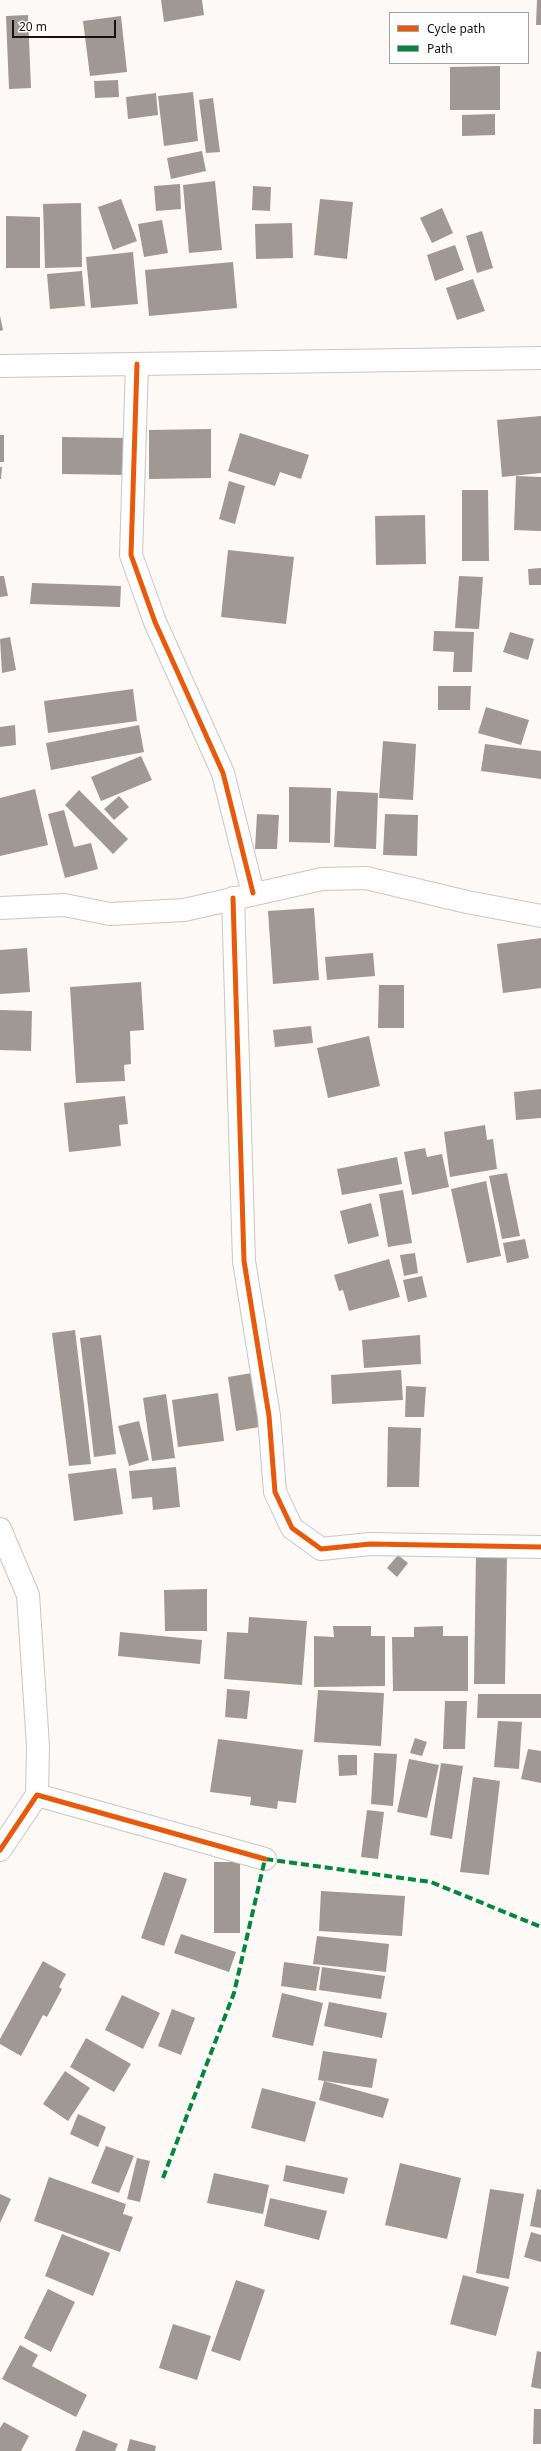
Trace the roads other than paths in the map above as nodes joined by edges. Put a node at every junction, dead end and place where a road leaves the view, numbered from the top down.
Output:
1 (541, 358) edge
2 (137, 364) junction
3 (0, 366) edge
4 (254, 893) junction
5 (233, 898) junction
6 (0, 908) edge
7 (541, 916) edge
8 (0, 1529) edge
9 (541, 1547) edge
10 (37, 1795) junction
11 (0, 1850) edge
12 (265, 1858) dead end

1 - 2 street
2 - 3 street
2 - 4 street
4 - 5 street
4 - 7 street
5 - 6 street
5 - 9 street
8 - 10 street
10 - 11 street
10 - 12 street

